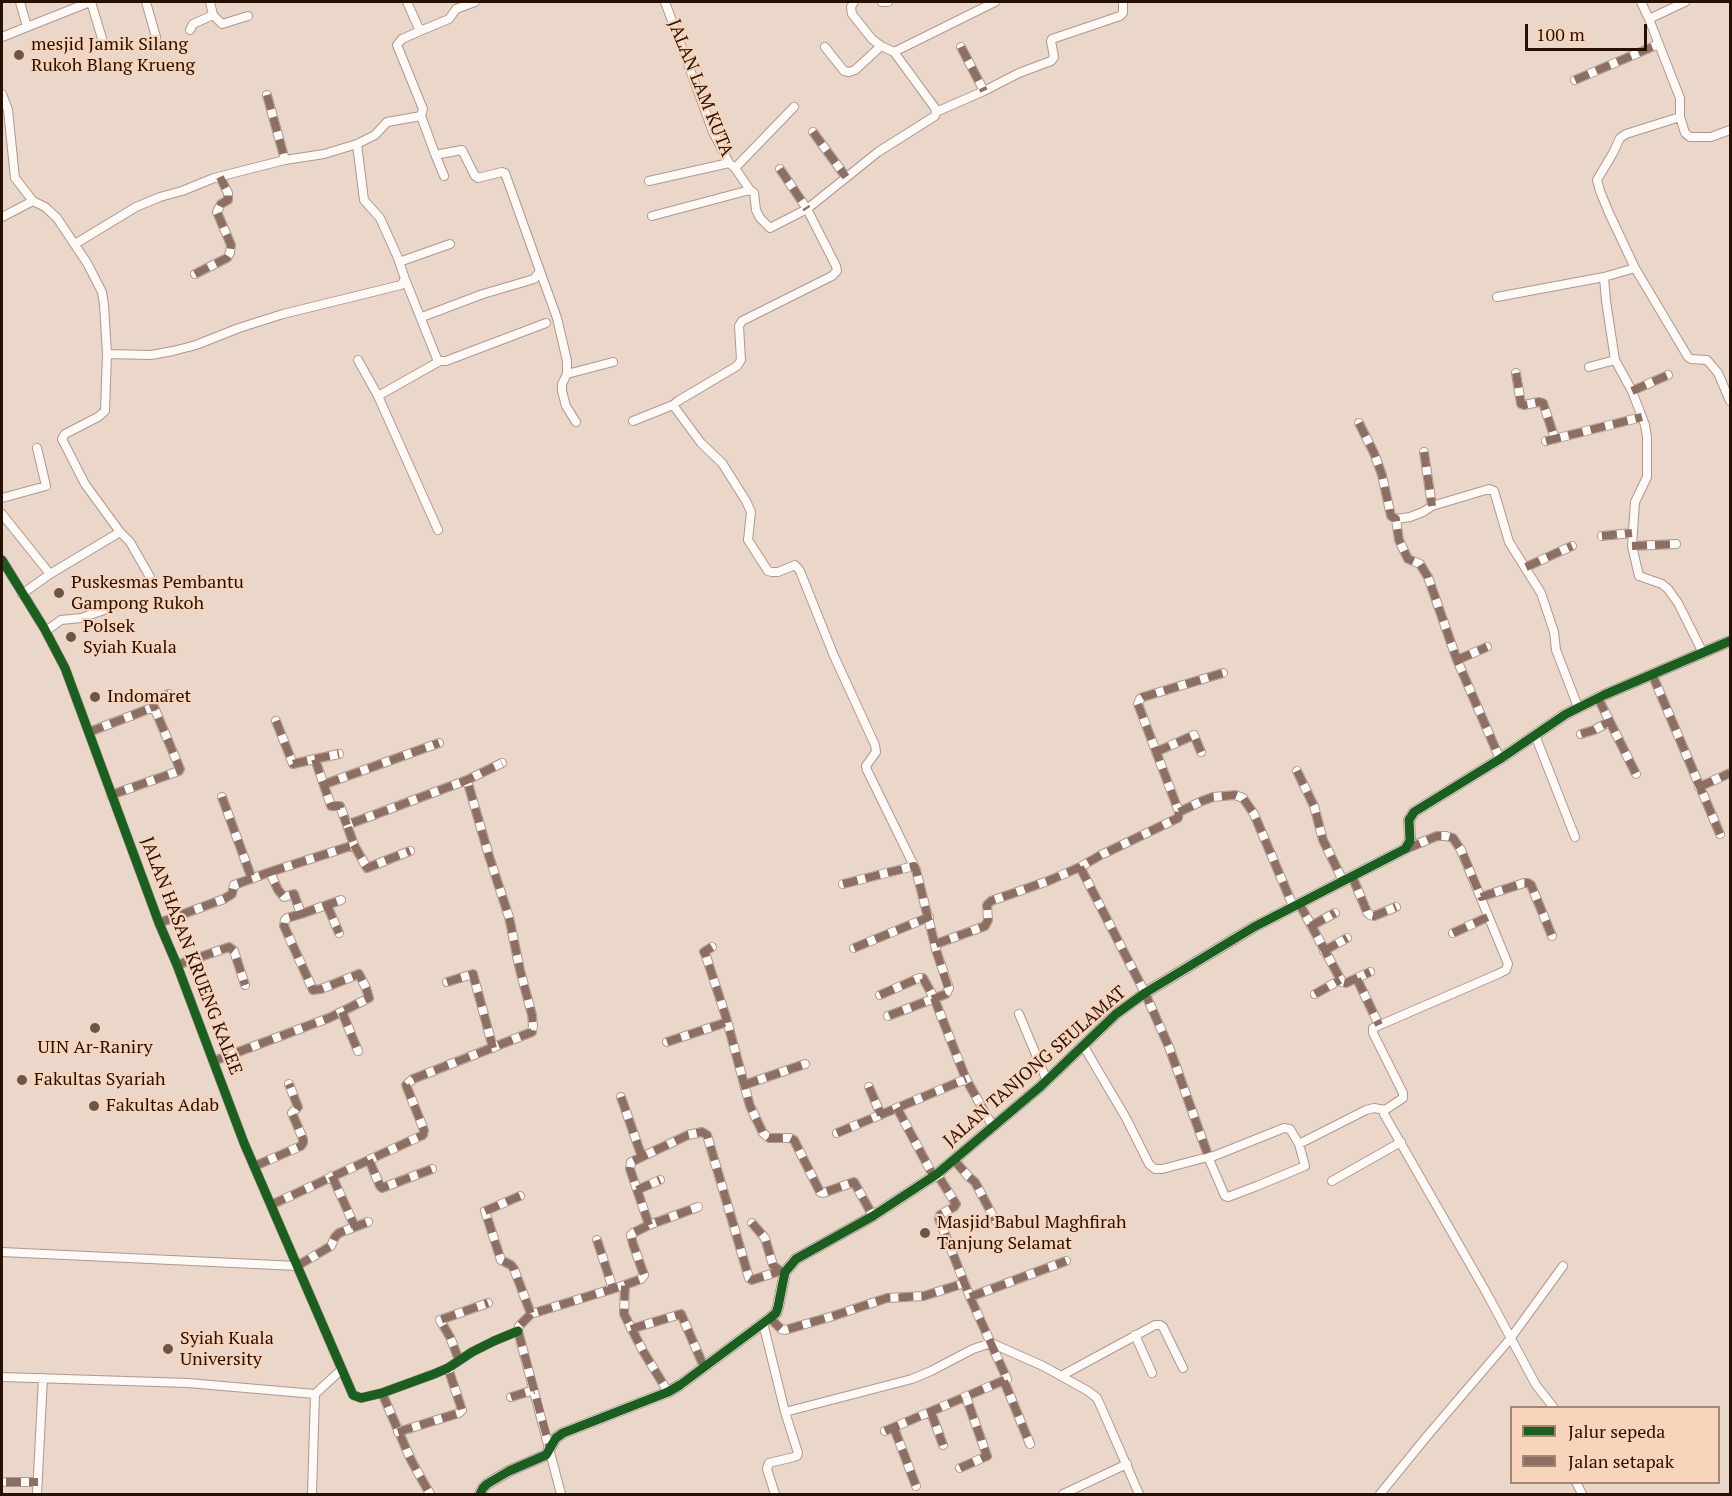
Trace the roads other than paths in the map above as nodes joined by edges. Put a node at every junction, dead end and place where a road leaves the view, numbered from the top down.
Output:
1 (20, 2) edge
2 (90, 2) edge
3 (146, 2) edge
4 (210, 2) edge
5 (407, 2) edge
6 (475, 2) edge
7 (665, 2) edge
8 (854, 2) edge
9 (882, 2) edge
10 (888, 2) edge
11 (995, 2) edge
12 (1123, 2) edge
13 (1641, 2) edge
14 (1685, 2) edge
15 (213, 15) junction
16 (248, 16) dead end
17 (1649, 19) junction
18 (27, 27) junction
19 (190, 30) dead end
20 (420, 32) junction
21 (2, 37) edge
22 (156, 37) dead end
23 (1659, 44) junction
24 (104, 45) dead end
25 (881, 46) junction
26 (825, 47) dead end
27 (961, 47) dead end
28 (894, 52) junction
29 (1575, 80) dead end
30 (984, 91) junction
31 (2, 94) edge
32 (267, 95) dead end
33 (794, 107) dead end
34 (936, 112) junction
35 (421, 116) junction
36 (1680, 117) junction
37 (1731, 130) edge
38 (813, 132) dead end
39 (357, 144) junction
40 (435, 154) junction
41 (285, 160) junction
42 (732, 166) junction
43 (780, 169) dead end
44 (444, 176) dead end
45 (220, 177) junction
46 (846, 177) junction
47 (649, 181) dead end
48 (750, 190) junction
49 (33, 201) junction
50 (807, 209) junction
51 (2, 216) edge
52 (652, 216) dead end
53 (75, 244) junction
54 (450, 244) dead end
55 (399, 262) junction
56 (1635, 268) junction
57 (540, 271) junction
58 (195, 274) dead end
59 (1604, 277) junction
60 (405, 279) junction
61 (1497, 297) dead end
62 (422, 317) junction
63 (546, 323) dead end
64 (107, 354) junction
65 (358, 360) dead end
66 (1615, 360) junction
67 (440, 362) junction
68 (613, 362) dead end
69 (1589, 367) dead end
70 (1516, 373) dead end
71 (567, 374) junction
72 (1668, 375) dead end
73 (1632, 391) junction
74 (378, 396) junction
75 (1731, 401) edge
76 (673, 405) junction
77 (1642, 417) junction
78 (633, 421) dead end
79 (576, 422) dead end
80 (1359, 423) dead end
81 (37, 448) dead end
82 (1424, 452) dead end
83 (2, 498) edge
84 (1432, 506) junction
85 (2, 514) edge
86 (1396, 519) junction
87 (438, 530) dead end
88 (120, 532) junction
89 (1632, 533) junction
90 (1602, 536) dead end
91 (1676, 544) dead end
92 (1572, 546) dead end
93 (1632, 546) junction
94 (2, 560) edge
95 (1526, 567) junction
96 (50, 574) junction
97 (150, 577) dead end
98 (22, 594) junction
99 (107, 609) dead end
100 (46, 631) junction
101 (1731, 641) edge
102 (1487, 647) dead end
103 (1703, 653) junction
104 (1457, 660) junction
105 (1223, 673) dead end
106 (1652, 674) junction
107 (169, 694) dead end
108 (1598, 698) junction
109 (154, 707) junction
110 (1578, 708) junction
111 (276, 721) dead end
112 (1609, 722) junction
113 (89, 732) junction
114 (1581, 734) dead end
115 (1535, 735) junction
116 (439, 743) dead end
117 (1156, 752) junction
118 (1201, 752) dead end
119 (339, 754) dead end
120 (315, 759) junction
121 (1500, 759) junction
122 (502, 763) dead end
123 (1297, 771) dead end
124 (1731, 773) edge
125 (1636, 774) dead end
126 (467, 780) junction
127 (324, 784) junction
128 (1699, 787) junction
129 (111, 795) junction
130 (222, 797) dead end
131 (1179, 812) junction
132 (347, 825) junction
133 (1720, 834) dead end
134 (1575, 837) dead end
135 (354, 845) junction
136 (1405, 849) junction
137 (410, 851) dead end
138 (914, 866) junction
139 (1080, 867) junction
140 (270, 872) junction
141 (1347, 878) junction
142 (252, 879) junction
143 (843, 884) dead end
144 (1482, 897) junction
145 (341, 900) dead end
146 (327, 904) junction
147 (1296, 905) junction
148 (1396, 907) dead end
149 (1335, 913) dead end
150 (301, 914) junction
151 (929, 917) junction
152 (1488, 917) junction
153 (159, 923) junction
154 (1311, 926) junction
155 (339, 933) dead end
156 (1453, 933) dead end
157 (1552, 936) dead end
158 (1347, 938) dead end
159 (936, 944) junction
160 (712, 947) dead end
161 (854, 948) dead end
162 (1324, 951) junction
163 (177, 965) junction
164 (1370, 972) dead end
165 (1357, 979) junction
166 (1340, 980) junction
167 (447, 982) dead end
168 (245, 985) dead end
169 (1144, 993) junction
170 (1315, 994) dead end
171 (880, 995) dead end
172 (934, 998) junction
173 (342, 1012) junction
174 (1019, 1014) dead end
175 (888, 1016) dead end
176 (728, 1022) junction
177 (1380, 1026) junction
178 (667, 1042) dead end
179 (1083, 1045) junction
180 (493, 1048) junction
181 (358, 1051) dead end
182 (214, 1061) junction
183 (805, 1064) dead end
184 (966, 1079) junction
185 (1047, 1081) junction
186 (288, 1084) dead end
187 (744, 1085) junction
188 (869, 1087) dead end
189 (621, 1097) dead end
190 (897, 1108) junction
191 (1385, 1110) junction
192 (881, 1115) junction
193 (993, 1127) junction
194 (837, 1133) dead end
195 (1401, 1142) junction
196 (1299, 1144) junction
197 (642, 1157) junction
198 (1209, 1158) junction
199 (369, 1160) junction
200 (954, 1160) junction
201 (255, 1166) junction
202 (432, 1169) dead end
203 (935, 1175) junction
204 (332, 1176) junction
205 (660, 1180) dead end
206 (1332, 1181) dead end
207 (637, 1190) junction
208 (520, 1196) dead end
209 (271, 1205) junction
210 (698, 1207) dead end
211 (873, 1216) junction
212 (995, 1220) dead end
213 (368, 1222) dead end
214 (752, 1222) dead end
215 (649, 1225) junction
216 (355, 1227) junction
217 (597, 1240) dead end
218 (2, 1252) edge
219 (1066, 1262) dead end
220 (297, 1266) junction
221 (1563, 1266) dead end
222 (782, 1272) junction
223 (965, 1282) junction
224 (625, 1285) junction
225 (613, 1289) junction
226 (970, 1297) junction
227 (488, 1303) dead end
228 (531, 1314) junction
229 (766, 1321) junction
230 (631, 1329) junction
231 (519, 1331) junction
232 (1135, 1335) junction
233 (1510, 1338) junction
234 (991, 1343) junction
235 (459, 1360) junction
236 (704, 1367) junction
237 (448, 1368) junction
238 (1183, 1368) dead end
239 (341, 1370) junction
240 (1152, 1373) dead end
241 (1061, 1376) junction
242 (2, 1377) edge
243 (43, 1378) junction
244 (1004, 1381) junction
245 (534, 1390) junction
246 (668, 1392) junction
247 (382, 1393) junction
248 (315, 1394) junction
249 (511, 1397) dead end
250 (966, 1397) junction
251 (1553, 1406) edge
252 (785, 1412) junction
253 (930, 1412) junction
254 (398, 1431) junction
255 (1030, 1444) dead end
256 (944, 1445) dead end
257 (550, 1449) junction
258 (1127, 1464) junction
259 (960, 1468) dead end
260 (6, 1482) dead end
261 (38, 1482) junction
262 (916, 1486) dead end
263 (37, 1494) edge
264 (312, 1494) edge
265 (430, 1494) edge
266 (480, 1494) edge
267 (561, 1494) edge
268 (775, 1494) edge
269 (1063, 1494) edge
270 (1139, 1494) edge
271 (1380, 1494) edge

1 - 18 street
2 - 18 street
2 - 24 street
3 - 22 street
4 - 15 street
5 - 20 street
6 - 20 street
7 - 42 street, JALAN LAM KUTA
8 - 25 street
9 - 10 street
11 - 28 street
12 - 30 street
13 - 17 street
14 - 17 street
15 - 16 street
15 - 19 street
17 - 23 street
18 - 21 street
20 - 35 street
23 - 29 street
23 - 36 street
25 - 26 street
25 - 28 street
27 - 30 street
28 - 34 street
30 - 34 street
31 - 49 street
32 - 41 street
33 - 42 street
34 - 46 street
35 - 39 street
35 - 40 street
36 - 37 street
36 - 56 street
38 - 46 street
39 - 41 street
39 - 55 street
40 - 44 street
40 - 57 street
41 - 45 street
42 - 47 street
42 - 48 street, JALAN LAM KUTA
43 - 50 street
45 - 53 street
45 - 58 street
46 - 50 street
48 - 50 street, JALAN LAM KUTA
48 - 52 street
49 - 51 street
49 - 53 street
50 - 76 street
53 - 64 street
54 - 55 street
55 - 60 street
56 - 59 street
56 - 75 street
57 - 62 street
57 - 71 street
59 - 61 street
59 - 66 street
60 - 62 street
60 - 64 street
62 - 67 street
63 - 67 street
64 - 88 street
65 - 74 street
66 - 69 street
66 - 73 street
67 - 74 street
68 - 71 street
70 - 77 street
71 - 79 street
72 - 73 street
73 - 77 street
74 - 87 street
76 - 78 street
76 - 138 street
77 - 89 street
80 - 86 street
81 - 83 street
82 - 84 street
84 - 86 street
84 - 95 street
85 - 96 street
86 - 104 street
88 - 96 street
88 - 97 street
89 - 90 street
89 - 93 street
91 - 93 street
92 - 95 street
93 - 103 street
94 - 98 street, JALAN HASAN KRUENG KALEE
95 - 110 street
96 - 98 street
98 - 100 street, JALAN HASAN KRUENG KALEE
99 - 100 street
100 - 113 street, JALAN HASAN KRUENG KALEE
101 - 103 street
102 - 104 street
103 - 106 street
104 - 121 street
105 - 117 street
106 - 108 street
106 - 128 street
107 - 109 street
108 - 110 street
108 - 112 street
109 - 113 street
109 - 129 street
110 - 115 street
111 - 120 street
112 - 114 street
112 - 125 street
113 - 129 street, JALAN HASAN KRUENG KALEE
115 - 121 street
115 - 134 street
116 - 127 street
117 - 118 street
117 - 131 street
119 - 120 street
120 - 127 street
121 - 136 street
122 - 126 street
123 - 141 street
124 - 128 street
126 - 132 street
126 - 180 street
127 - 132 street
128 - 133 street
129 - 153 street, JALAN HASAN KRUENG KALEE
130 - 142 street
131 - 139 street
131 - 147 street
132 - 135 street
135 - 137 street
135 - 140 street
136 - 141 street, JALAN TANJONG SEULAMAT
136 - 144 street
138 - 143 street
138 - 151 street
139 - 159 street
139 - 169 street
140 - 142 street
140 - 150 street
141 - 147 street, JALAN TANJONG SEULAMAT
141 - 148 street
142 - 153 street
144 - 152 street
144 - 157 street
145 - 146 street
146 - 150 street
146 - 155 street
147 - 154 street
147 - 169 street, JALAN TANJONG SEULAMAT
149 - 154 street
150 - 173 street
151 - 159 street
151 - 161 street
152 - 156 street
152 - 177 street
153 - 163 street, JALAN HASAN KRUENG KALEE
154 - 162 street
158 - 162 street
159 - 172 street
160 - 176 street
162 - 166 street
163 - 168 street
163 - 182 street, JALAN HASAN KRUENG KALEE
164 - 165 street
165 - 166 street
165 - 177 street
166 - 170 street
167 - 180 street
169 - 179 street, JALAN TANJONG SEULAMAT
169 - 198 street
171 - 172 street
172 - 175 street
172 - 184 street
173 - 181 street
173 - 182 street
174 - 185 street
176 - 178 street
176 - 187 street
177 - 191 street
179 - 185 street, JALAN TANJONG SEULAMAT
179 - 198 street
180 - 199 street
182 - 201 street, JALAN HASAN KRUENG KALEE
183 - 187 street
184 - 190 street
184 - 193 street
185 - 193 street, JALAN TANJONG SEULAMAT
186 - 201 street
187 - 211 street
188 - 192 street
189 - 197 street
190 - 192 street
190 - 203 street
191 - 195 street
191 - 196 street
192 - 194 street
193 - 200 street, JALAN TANJONG SEULAMAT
195 - 206 street
195 - 233 street
196 - 198 street
196 - 198 street
197 - 207 street
197 - 222 street
199 - 202 street
199 - 204 street
200 - 203 street, JALAN TANJONG SEULAMAT
200 - 212 street
201 - 209 street, JALAN HASAN KRUENG KALEE
203 - 211 street, JALAN TANJONG SEULAMAT
203 - 223 street
204 - 209 street
204 - 216 street
205 - 207 street
207 - 215 street
208 - 228 street
209 - 220 street, JALAN HASAN KRUENG KALEE
210 - 215 street
211 - 222 street, JALAN TANJONG SEULAMAT
213 - 216 street
214 - 222 street
215 - 224 street
216 - 220 street
217 - 225 street
218 - 220 street
219 - 226 street
220 - 239 street, JALAN HASAN KRUENG KALEE
221 - 233 street
222 - 229 street
223 - 226 street
223 - 229 street
224 - 225 street
224 - 230 street
225 - 228 street
226 - 234 street
227 - 235 street
228 - 231 street
229 - 236 street
229 - 252 street
230 - 236 street
230 - 246 street
231 - 235 street
231 - 245 street
232 - 238 street
232 - 240 street
232 - 241 street
233 - 251 street
233 - 271 street
234 - 241 street
234 - 244 street
234 - 252 street
235 - 237 street
236 - 246 street
237 - 247 street
237 - 254 street
239 - 247 street, JALAN HASAN KRUENG KALEE
239 - 248 street
241 - 258 street
242 - 243 street
243 - 248 street
243 - 261 street
244 - 250 street
244 - 255 street
245 - 249 street
245 - 257 street
246 - 257 street
247 - 254 street
248 - 264 street
250 - 253 street
250 - 259 street
252 - 268 street
253 - 256 street
253 - 262 street
254 - 265 street
257 - 266 street
257 - 267 street
258 - 269 street
258 - 270 street
260 - 261 street
261 - 263 street

